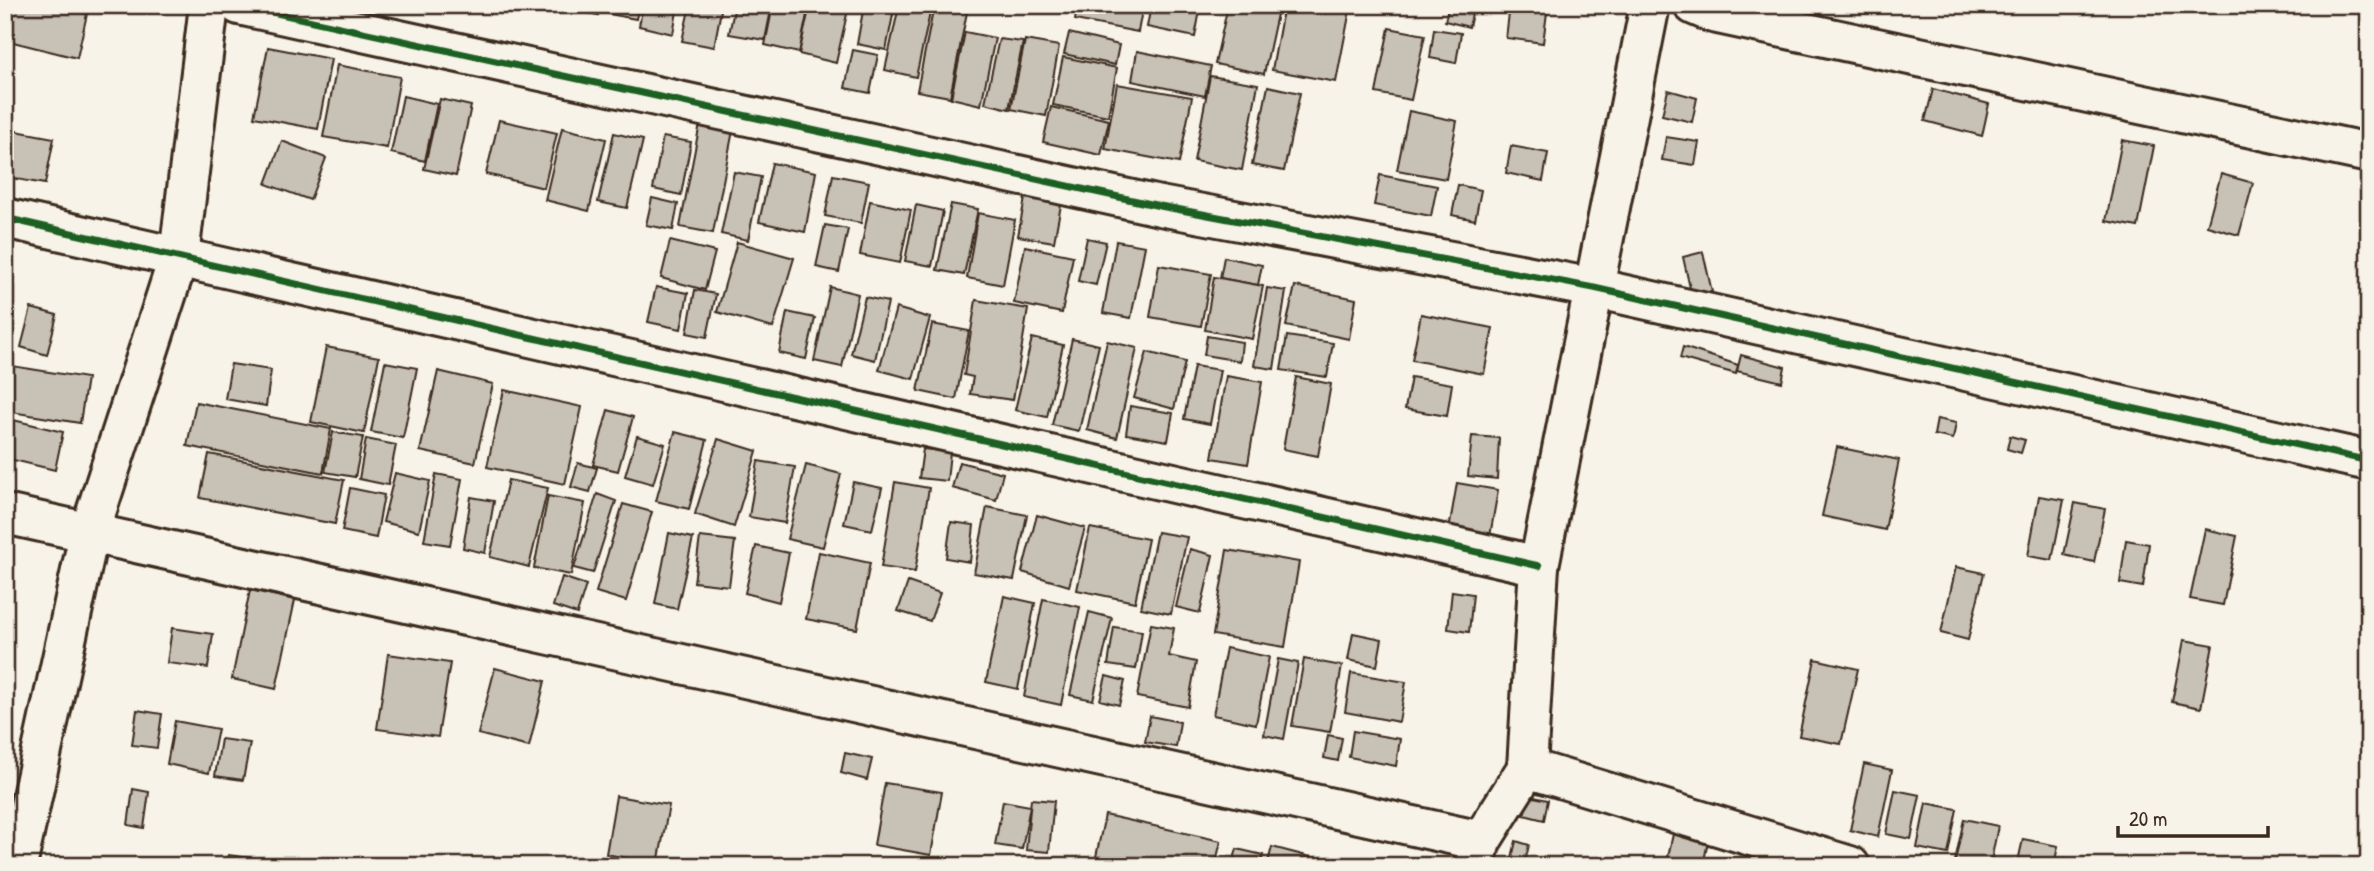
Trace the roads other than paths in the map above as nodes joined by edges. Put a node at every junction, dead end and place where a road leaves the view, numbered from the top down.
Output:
1 (209, 5) edge
2 (239, 5) edge
3 (1650, 5) edge
4 (1694, 5) edge
5 (2369, 153) edge
6 (5, 218) edge
7 (179, 256) junction
8 (1594, 288) junction
9 (2369, 461) edge
10 (5, 514) edge
11 (89, 534) junction
12 (1539, 566) junction
13 (1527, 768) junction
14 (1478, 853) edge
15 (17, 866) edge
16 (1850, 866) edge

1 - 7 street
2 - 8 street
3 - 8 street
4 - 5 street
6 - 7 street
7 - 11 street
7 - 12 street
8 - 9 street
8 - 12 street
10 - 11 street
11 - 14 street
11 - 15 street
12 - 13 street
13 - 14 street
13 - 16 street

